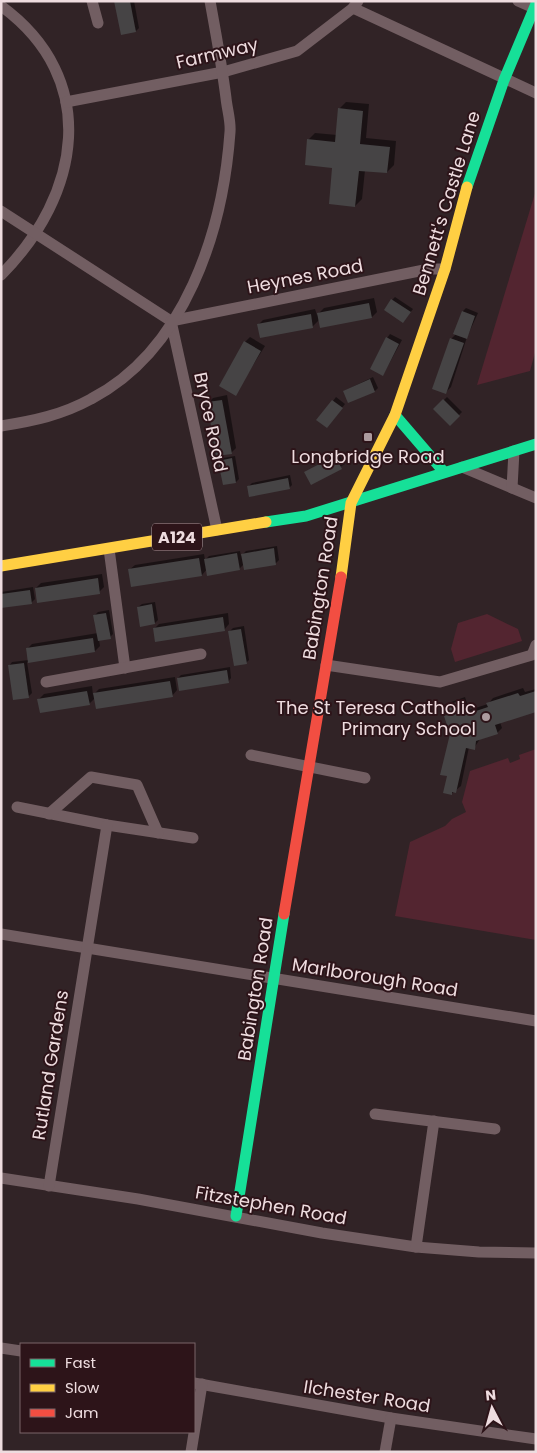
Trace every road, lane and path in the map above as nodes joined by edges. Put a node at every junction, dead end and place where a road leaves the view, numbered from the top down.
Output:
1 (92, 1) edge
2 (210, 1) edge
3 (518, 1) edge
4 (356, 5) edge
5 (1, 6) edge
6 (535, 6) edge
7 (98, 23) dead end
8 (223, 72) junction
9 (504, 80) junction
10 (536, 93) edge
11 (66, 102) junction
12 (1, 211) edge
13 (36, 234) junction
14 (445, 269) junction
15 (1, 275) edge
16 (171, 321) junction
17 (395, 415) junction
18 (1, 426) edge
19 (536, 444) edge
20 (514, 451) junction
21 (462, 467) junction
22 (444, 472) junction
23 (512, 488) junction
24 (536, 498) edge
25 (351, 503) junction
26 (217, 530) junction
27 (108, 549) junction
28 (1, 566) edge
29 (536, 645) edge
30 (201, 654) dead end
31 (326, 666) junction
32 (125, 668) junction
33 (46, 682) dead end
34 (251, 755) dead end
35 (308, 767) junction
36 (365, 778) dead end
37 (17, 807) dead end
38 (49, 814) junction
39 (107, 825) junction
40 (158, 832) junction
41 (193, 838) dead end
42 (1, 934) edge
43 (86, 949) junction
44 (274, 978) junction
45 (536, 1021) edge
46 (375, 1114) dead end
47 (434, 1121) junction
48 (495, 1129) dead end
49 (1, 1178) edge
50 (49, 1186) junction
51 (236, 1216) junction
52 (416, 1247) junction
53 (536, 1253) edge
54 (1, 1348) edge
55 (20, 1351) edge
56 (198, 1383) edge
57 (195, 1413) edge
58 (391, 1418) junction
59 (193, 1433) edge
60 (536, 1439) edge
61 (191, 1452) edge
62 (385, 1452) edge

1 - 7 street
2 - 8 street
3 - 6 street
4 - 8 street, Farmway
4 - 9 street
5 - 11 street
6 - 9 main road, Bennett's Castle Lane
8 - 11 street, Farmway
8 - 16 street
9 - 10 street
9 - 14 main road, Bennett's Castle Lane
11 - 13 street
12 - 13 street
13 - 15 street
13 - 16 street
14 - 16 street, Heynes Road
14 - 17 main road, Bennett's Castle Lane
16 - 18 street
16 - 26 street, Bryce Road
17 - 22 main road
17 - 25 main road, Bennett's Castle Lane
19 - 20 main road, A124
20 - 21 main road, A124
20 - 23 street
21 - 22 main road, A124
21 - 23 street
22 - 25 main road, A124
23 - 24 street
25 - 26 main road, A124
25 - 31 main road, Babington Road
26 - 27 main road, A124
27 - 28 main road, A124
27 - 32 street
29 - 31 street
30 - 32 street
31 - 35 main road, Babington Road
32 - 33 street
34 - 35 street
35 - 36 street
35 - 44 main road, Babington Road
37 - 38 street
38 - 39 street
38 - 40 street
39 - 40 street
39 - 43 street, Rutland Gardens
40 - 41 street
42 - 43 street, Marlborough Road
43 - 44 street, Marlborough Road
43 - 50 street, Rutland Gardens
44 - 45 street, Marlborough Road
44 - 51 main road, Babington Road
46 - 47 street
47 - 48 street
47 - 52 street
49 - 50 street, Fitzstephen Road
50 - 51 street, Fitzstephen Road
51 - 52 street, Fitzstephen Road
52 - 53 street, Fitzstephen Road
54 - 55 street
56 - 57 street
56 - 58 street, Ilchester Road
58 - 60 street, Ilchester Road
58 - 62 street
59 - 61 street

